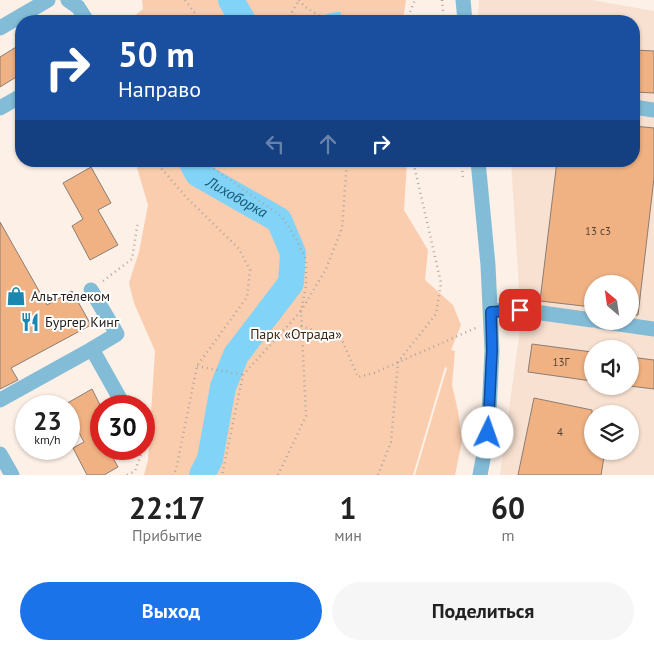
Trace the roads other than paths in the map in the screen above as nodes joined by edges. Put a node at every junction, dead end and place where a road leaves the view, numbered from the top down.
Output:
1 (48, 0) edge
2 (68, 0) edge
3 (463, 0) edge
4 (22, 15) edge
5 (83, 15) edge
6 (464, 15) edge
7 (15, 19) edge
8 (0, 28) edge
9 (15, 99) edge
10 (0, 108) edge
11 (640, 108) edge
12 (654, 110) edge
13 (478, 167) edge
14 (91, 290) road end
15 (491, 317) junction
16 (584, 319) edge
17 (639, 327) edge
18 (654, 329) edge
19 (92, 349) junction
20 (118, 395) edge
21 (0, 400) edge
22 (0, 454) edge
23 (12, 475) edge
24 (480, 475) edge

1 - 4 street
2 - 5 street
3 - 6 street
7 - 8 street
9 - 10 street
11 - 12 street
13 - 15 street
14 - 19 street
15 - 16 street
15 - 24 street
17 - 18 street
19 - 20 street
19 - 21 street
22 - 23 street

